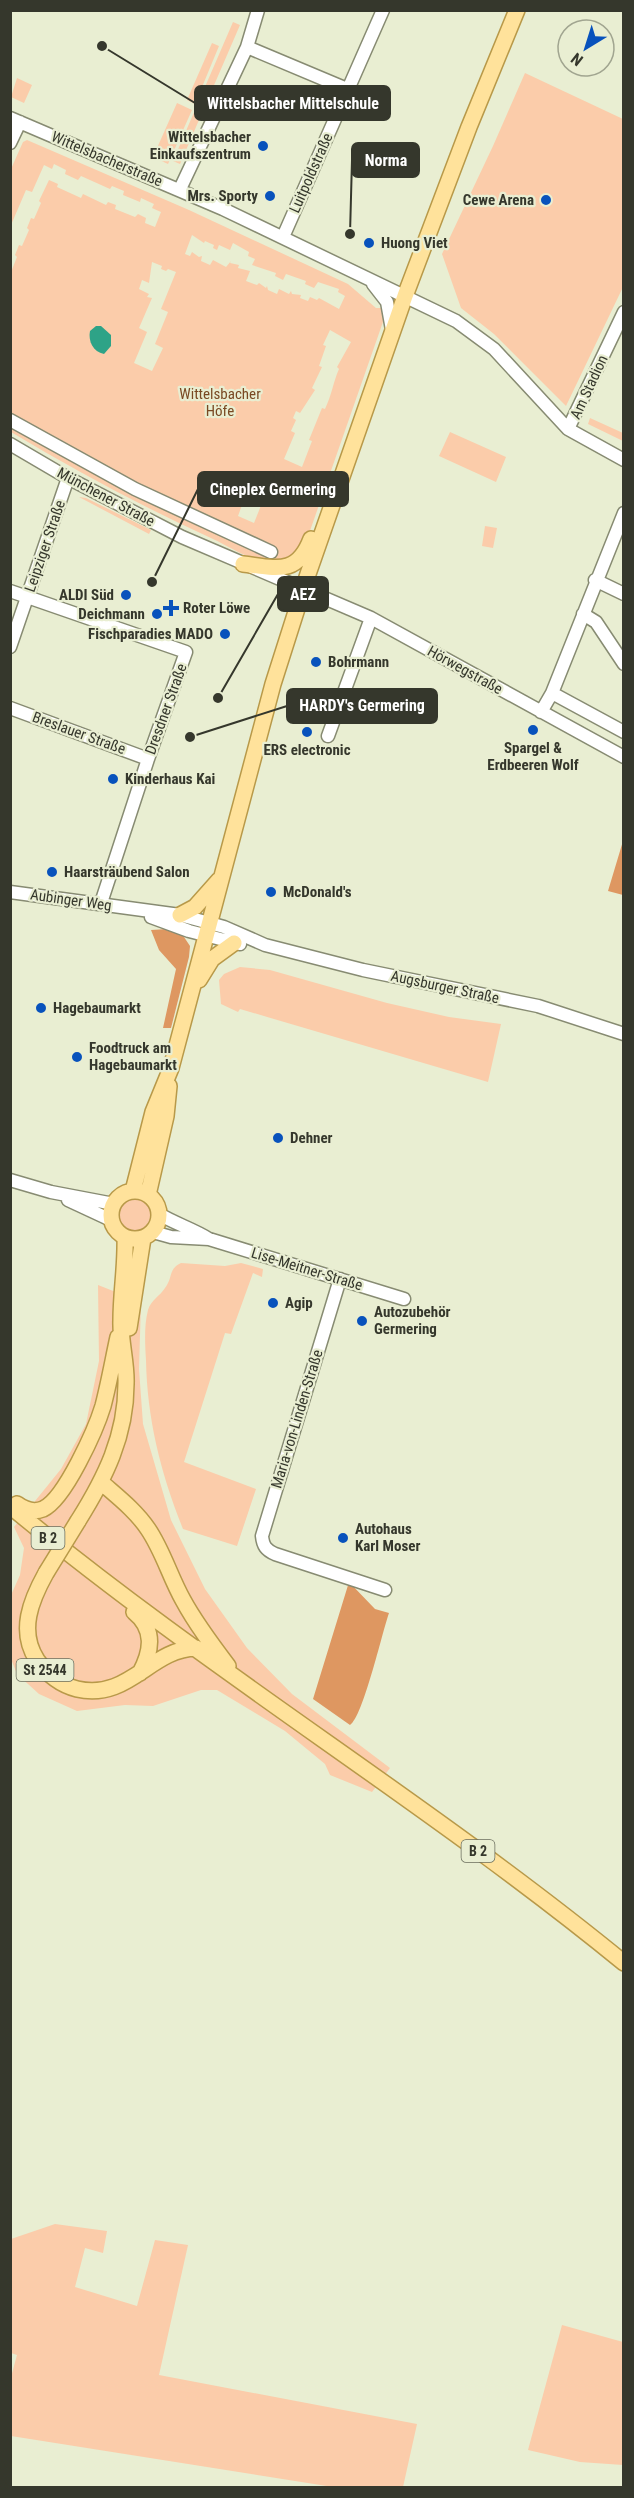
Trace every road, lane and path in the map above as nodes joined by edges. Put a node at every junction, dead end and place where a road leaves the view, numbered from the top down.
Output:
1 (258, 10) edge
2 (382, 10) edge
3 (517, 10) edge
4 (247, 47) junction
5 (347, 89) junction
6 (15, 120) edge
7 (10, 143) edge
8 (180, 189) junction
9 (283, 237) junction
10 (365, 278) junction
11 (405, 296) junction
12 (624, 312) edge
13 (393, 332) junction
14 (10, 420) edge
15 (568, 429) junction
16 (10, 444) edge
17 (352, 448) junction
18 (624, 460) edge
19 (68, 478) junction
20 (623, 518) edge
21 (271, 552) dead end
22 (243, 564) junction
23 (595, 580) junction
24 (303, 589) junction
25 (10, 591) edge
26 (624, 594) edge
27 (27, 597) junction
28 (583, 614) junction
29 (371, 618) junction
30 (10, 647) edge
31 (624, 664) edge
32 (552, 693) junction
33 (10, 708) edge
34 (541, 712) junction
35 (624, 732) edge
36 (328, 736) dead end
37 (624, 757) edge
38 (148, 759) junction
39 (221, 878) junction
40 (10, 892) edge
41 (101, 903) junction
42 (131, 909) junction
43 (180, 915) junction
44 (208, 929) junction
45 (234, 944) junction
46 (265, 945) junction
47 (193, 990) junction
48 (624, 1034) edge
49 (10, 1179) edge
50 (51, 1192) junction
51 (141, 1193) junction
52 (114, 1204) junction
53 (159, 1214) junction
54 (111, 1220) junction
55 (148, 1235) junction
56 (125, 1238) junction
57 (209, 1239) junction
58 (340, 1279) junction
59 (405, 1299) dead end
60 (121, 1323) junction
61 (124, 1354) junction
62 (102, 1483) junction
63 (10, 1500) edge
64 (10, 1506) edge
65 (385, 1590) dead end
66 (133, 1602) junction
67 (196, 1648) junction
68 (140, 1673) junction
69 (237, 1678) junction
70 (624, 1963) edge

1 - 4 street
2 - 5 street, Luitpoldstraße
3 - 11 main road
4 - 5 street
4 - 8 street
5 - 9 street, Luitpoldstraße
6 - 7 street
6 - 8 street, Wittelsbacherstraße
8 - 9 street, Wittelsbacherstraße
9 - 10 street, Wittelsbacherstraße
10 - 11 street, Wittelsbacherstraße
10 - 13 street, Wittelsbacherstraße
11 - 13 main road
11 - 15 street, Wittelsbacherstraße
12 - 15 street, Am Stadion
13 - 17 main road
14 - 21 street, Münchener Straße
15 - 18 street, Wittelsbacherstraße
16 - 19 street, Münchener Straße
17 - 22 main road
17 - 24 main road
19 - 22 street, Münchener Straße
19 - 27 street, Leipziger Straße
20 - 23 street
22 - 24 street, Münchener Straße
23 - 26 street
23 - 28 street
24 - 29 street, Hörwegstraße
24 - 39 main road
25 - 27 street
27 - 30 street, Leipziger Straße
27 - 38 street, Dresdner Straße
28 - 31 street
28 - 32 street
29 - 34 street, Hörwegstraße
29 - 36 street
32 - 34 street
32 - 35 street
33 - 38 street, Breslauer Straße
34 - 37 street, Hörwegstraße
38 - 41 street, Dresdner Straße
39 - 43 main road
39 - 44 main road
40 - 41 street, Aubinger Weg
41 - 42 street, Aubinger Weg
42 - 43 street, Aubinger Weg
42 - 44 street, Aubinger Weg
43 - 44 street, Aubinger Weg
44 - 45 street, Augsburger Straße
44 - 46 street, Augsburger Straße
44 - 47 main road
45 - 46 street, Augsburger Straße
45 - 47 main road
46 - 48 street, Augsburger Straße
47 - 51 main road
49 - 50 street
50 - 52 street
50 - 54 street
51 - 52 main road
51 - 53 main road
52 - 54 main road
53 - 55 main road, St 2544
53 - 57 street, Lise-Meitner-Straße
54 - 56 main road
55 - 56 main road
55 - 57 street, Lise-Meitner-Straße
55 - 61 main road, St 2544
56 - 60 main road, St 2544
57 - 58 street, Lise-Meitner-Straße
58 - 59 street, Lise-Meitner-Straße
58 - 65 street, Maria-von-Linden-Straße
60 - 61 main road, St 2544
60 - 63 main road
61 - 62 main road, St 2544
62 - 68 main road, St 2544, bridge
62 - 69 main road
64 - 66 main road, B 2
66 - 67 main road, B 2
66 - 68 main road
67 - 68 main road
67 - 69 main road, B 2
69 - 70 main road, B 2

